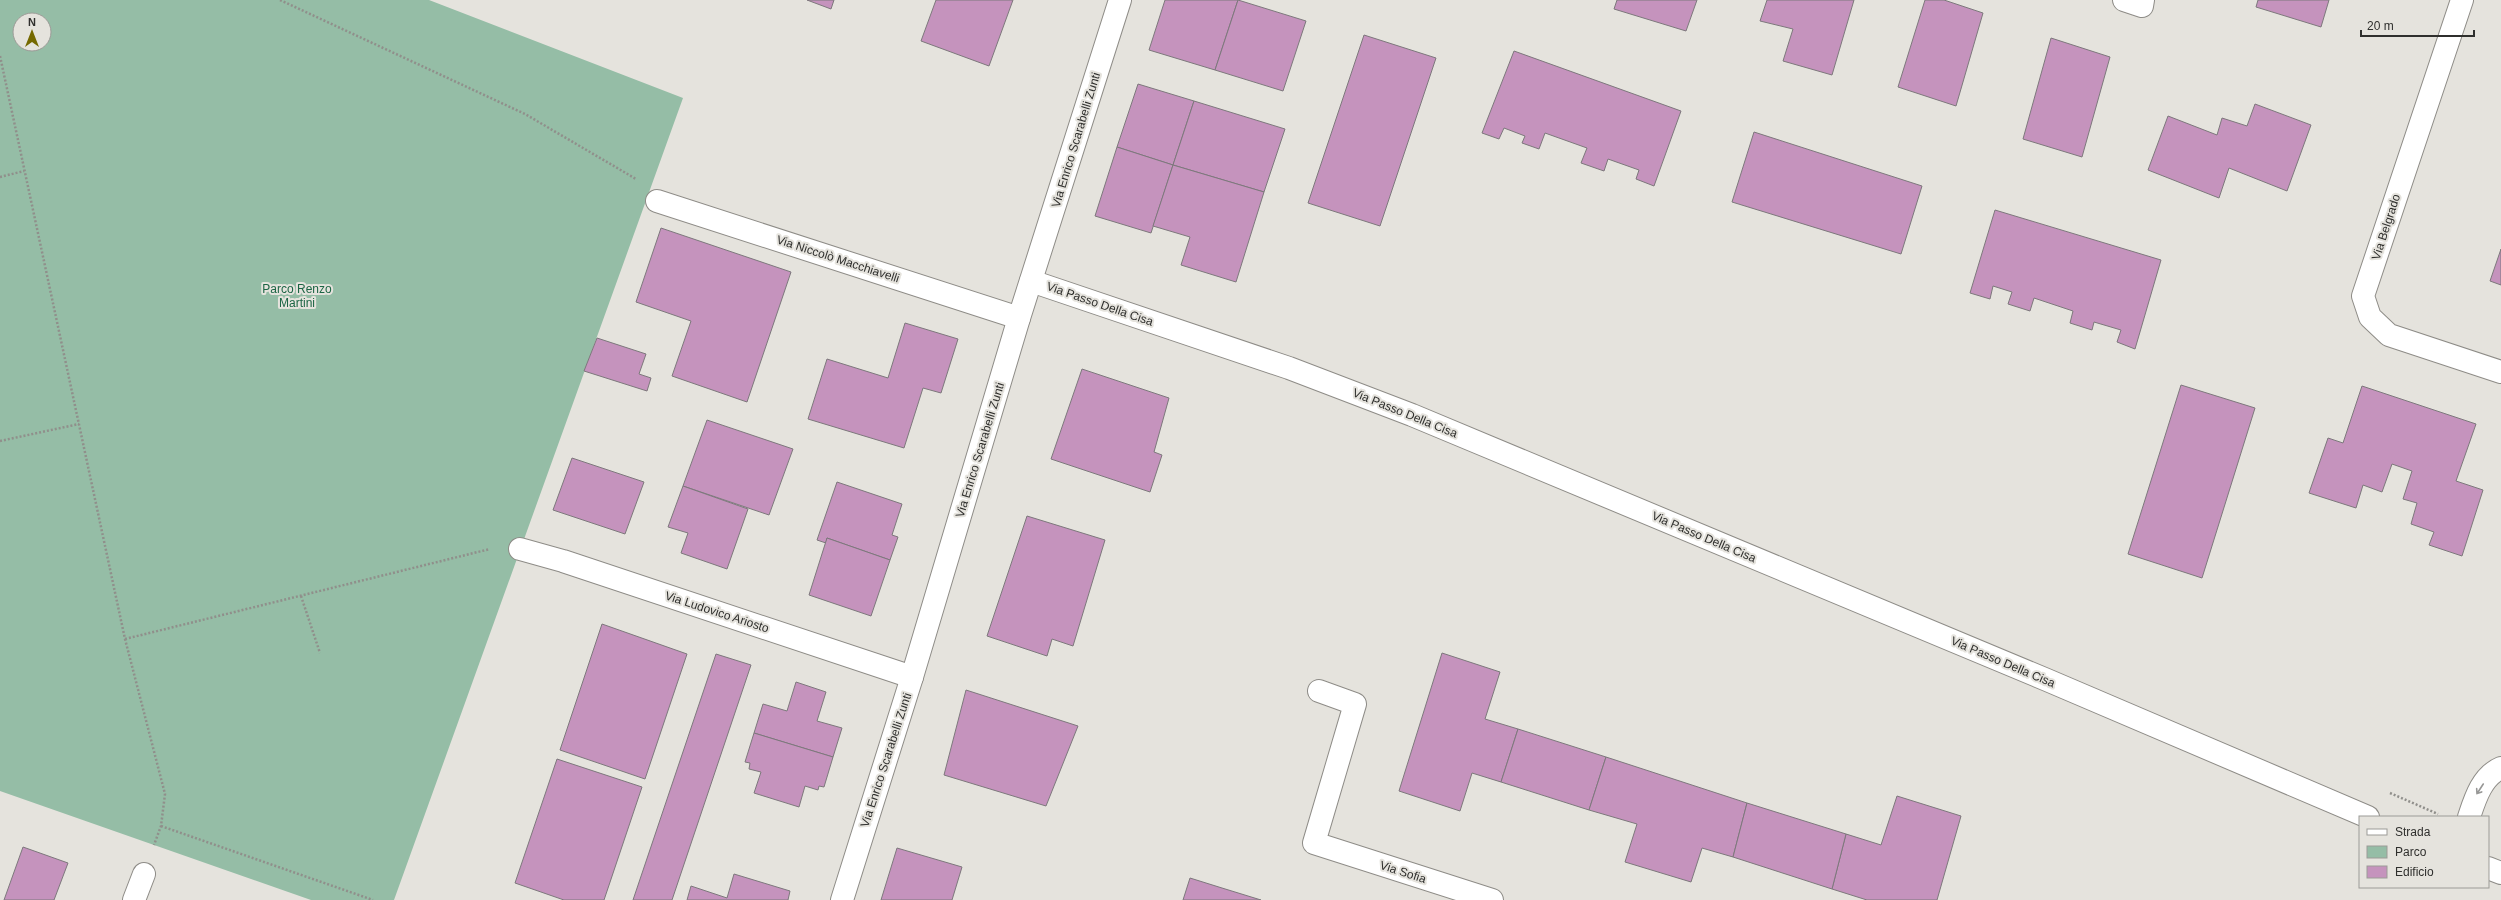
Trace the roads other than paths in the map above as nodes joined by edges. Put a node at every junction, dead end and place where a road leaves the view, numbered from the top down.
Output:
1 (1120, 0) edge
2 (2124, 0) edge
3 (2143, 0) edge
4 (2462, 0) edge
5 (657, 201) dead end
6 (1031, 281) junction
7 (1019, 318) junction
8 (2501, 372) edge
9 (520, 549) road end
10 (912, 677) junction
11 (1319, 691) dead end
12 (2501, 768) edge
13 (2366, 816) edge
14 (2469, 816) edge
15 (2489, 868) edge
16 (144, 874) road end
17 (2501, 874) edge
18 (134, 900) edge
19 (842, 900) edge
20 (1492, 900) edge

1 - 6 street, Via Enrico Scarabelli Zunti
2 - 3 street
4 - 8 street, Via Belgrado
5 - 7 street, Via Niccolò Macchiavelli
6 - 7 street, Via Enrico Scarabelli Zunti
6 - 13 street, Via Passo Della Cisa
7 - 10 street, Via Enrico Scarabelli Zunti
9 - 10 street, Via Ludovico Ariosto
10 - 19 street, Via Enrico Scarabelli Zunti
11 - 20 street, Via Sofia
12 -> 14 street
15 - 17 street
16 - 18 street

